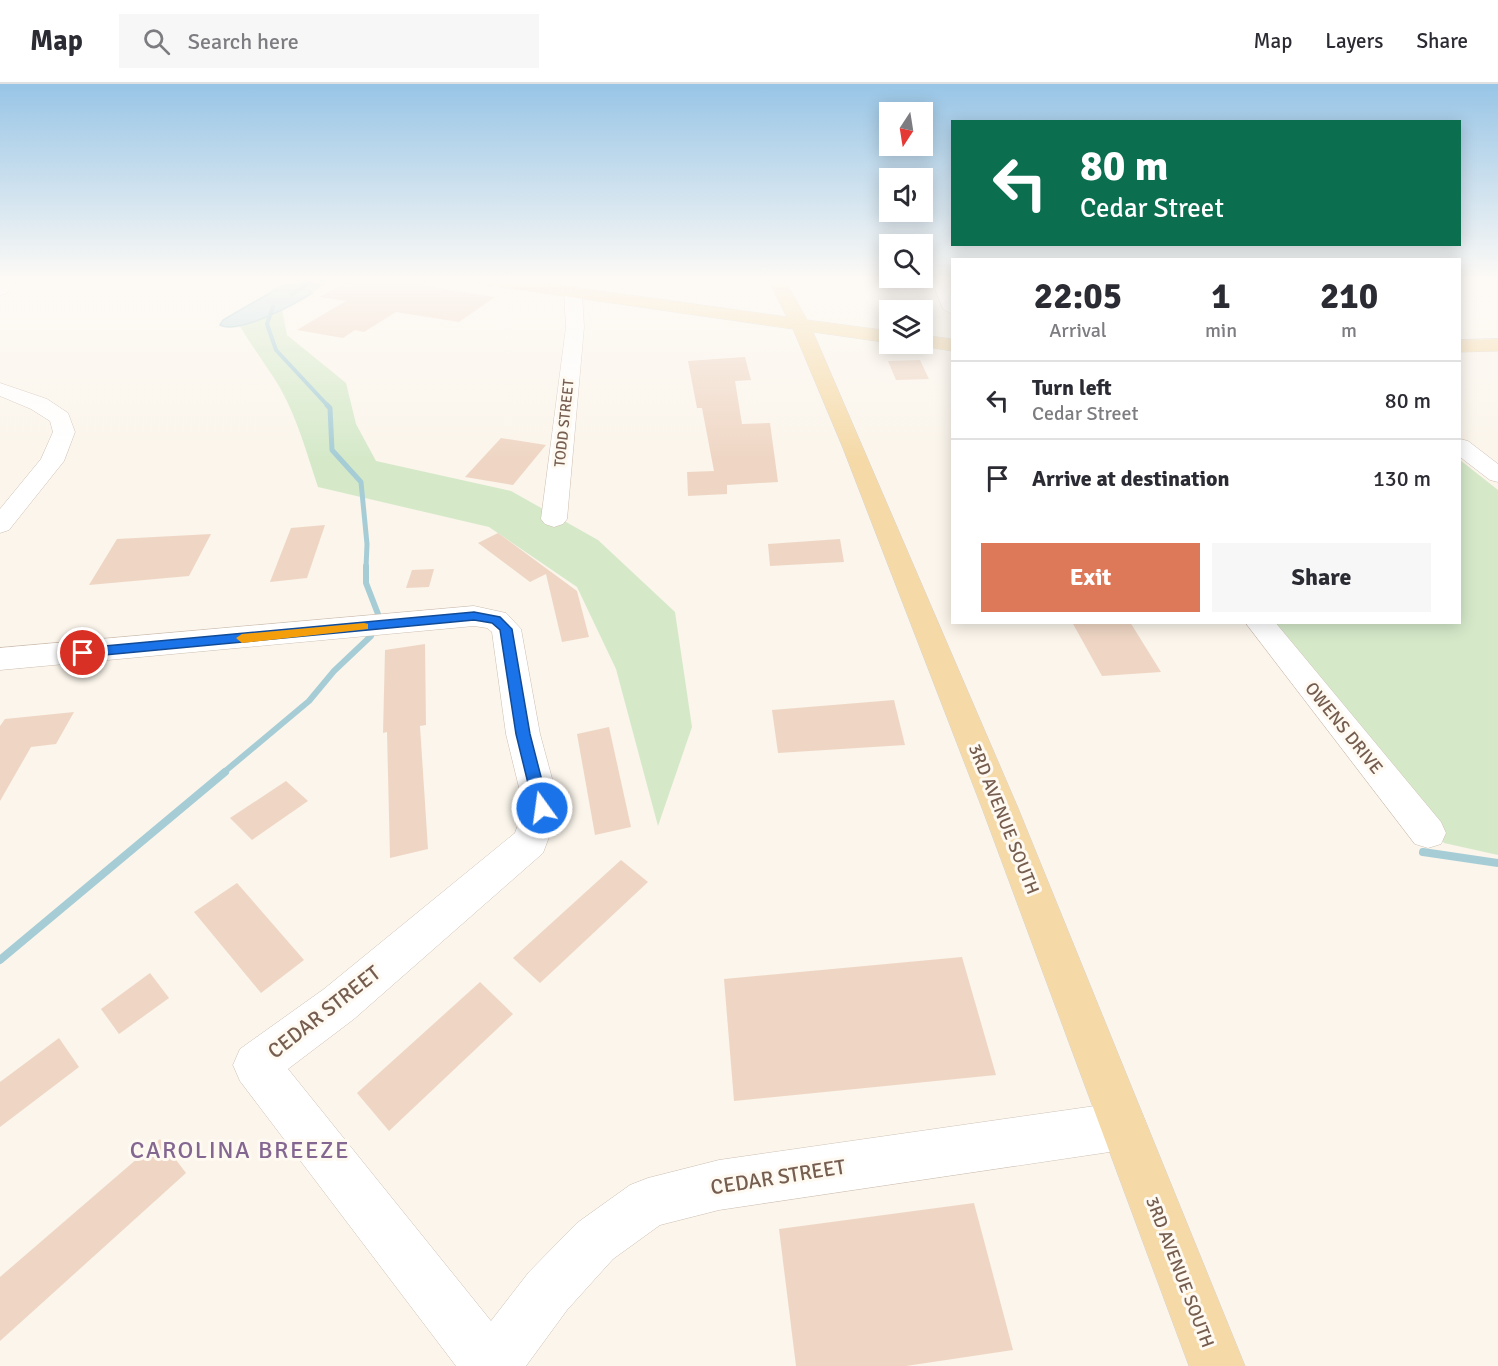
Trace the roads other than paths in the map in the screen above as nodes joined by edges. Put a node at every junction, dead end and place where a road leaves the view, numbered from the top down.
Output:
1 (573, 339) edge
2 (807, 339) edge
3 (933, 342) edge
4 (951, 345) edge
5 (1498, 345) edge
6 (1461, 346) edge
7 (0, 389) edge
8 (1461, 447) edge
9 (1498, 476) edge
10 (554, 519) dead end
11 (0, 525) edge
12 (1261, 624) edge
13 (0, 659) edge
14 (1428, 833) dead end
15 (1123, 1126) junction
16 (1218, 1366) edge

1 - 10 street, TODD STREET
2 - 15 main road, 3RD AVENUE SOUTH
3 - 4 main road
5 - 6 main road
7 - 11 street
8 - 9 street
12 - 14 street, OWENS DRIVE
13 - 15 street, CEDAR STREET
15 - 16 main road, 3RD AVENUE SOUTH

